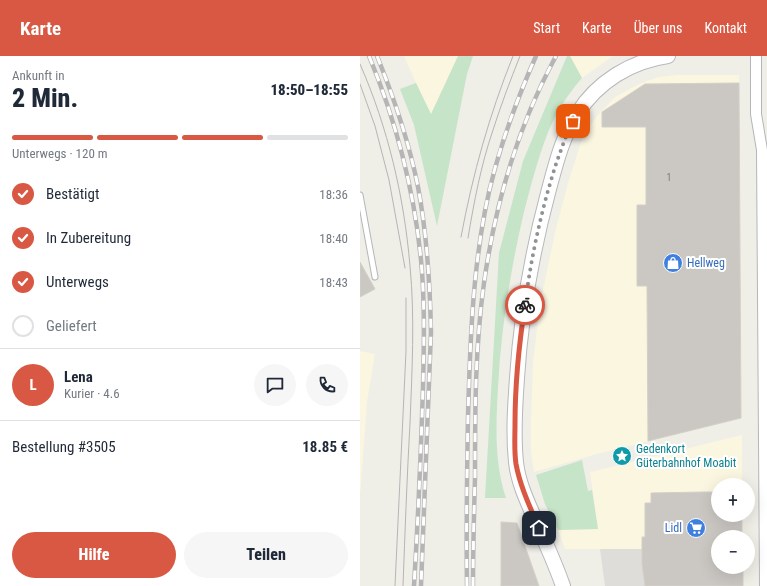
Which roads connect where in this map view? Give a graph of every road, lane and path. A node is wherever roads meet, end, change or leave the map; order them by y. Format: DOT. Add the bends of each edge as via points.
graph roads {
  1 [pos="668,56"];
  2 [pos="756,56"];
  3 [pos="360,196"];
  4 [pos="375,277"];
  5 [pos="563,586"];
  6 [pos="765,586"];
  1 -- 5 [label="main road" via="635,62 601,86 577,114 553,175 537,237 519,349 514,443 516,464 528,502"];
  2 -- 6 [label="street" via="756,114 762,150"];
  3 -- 4 [label="lane"];
}
